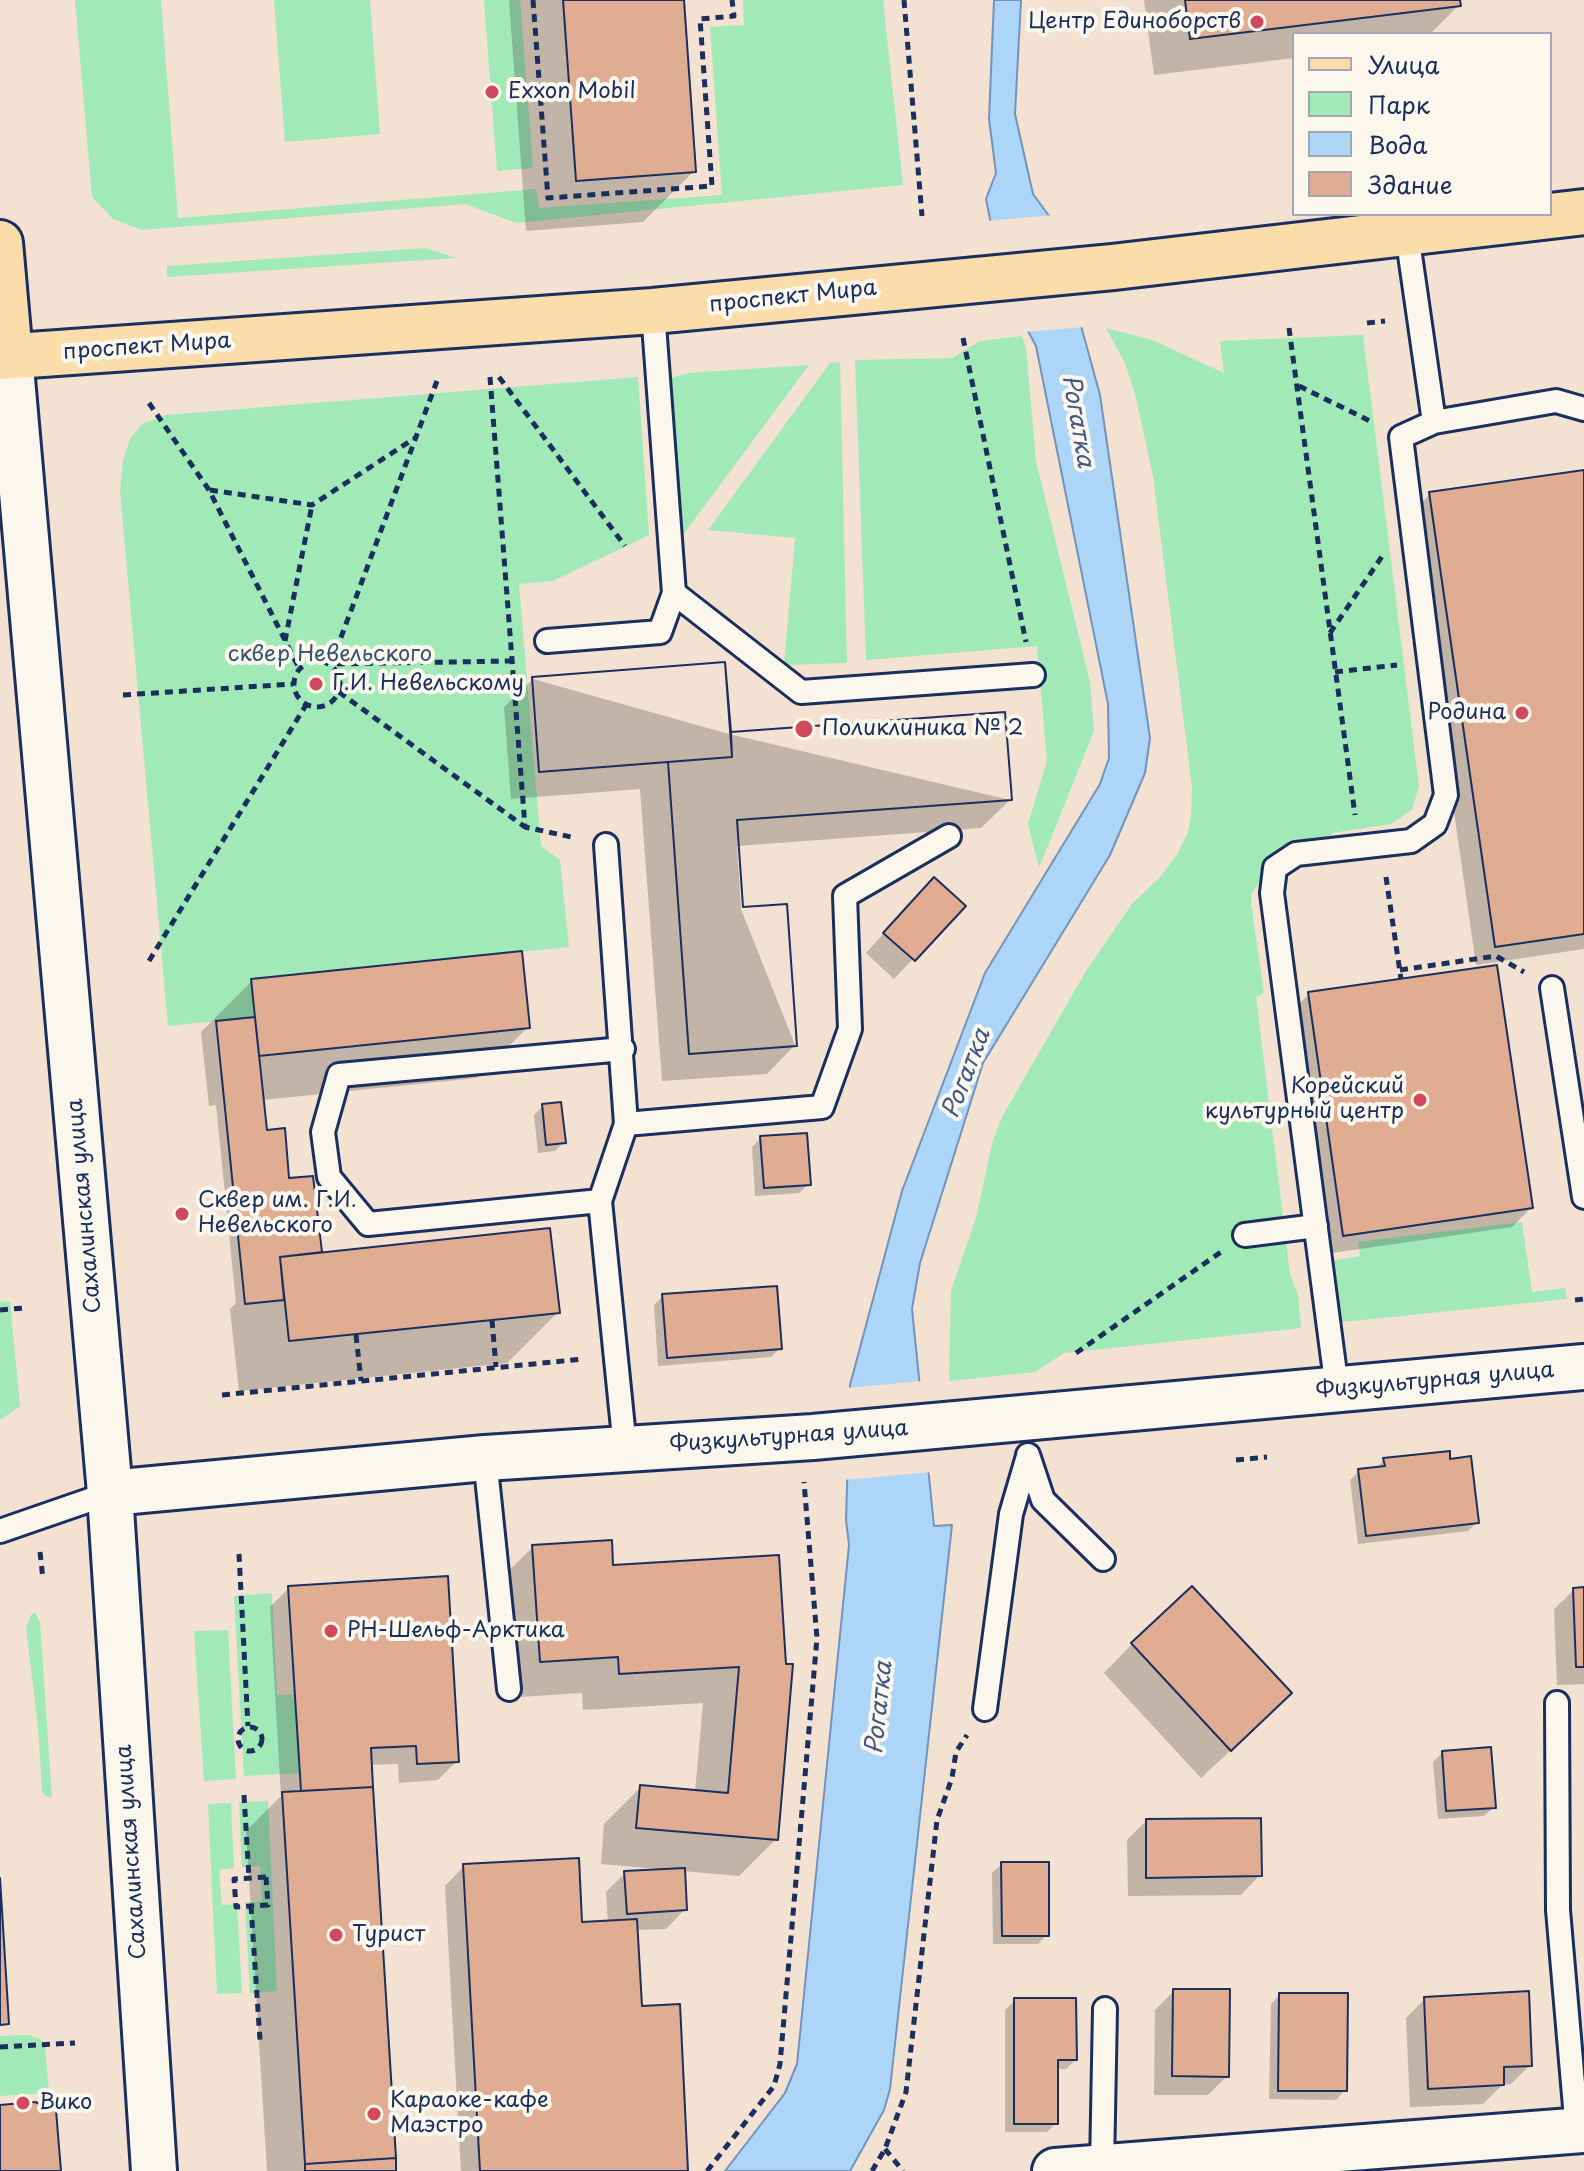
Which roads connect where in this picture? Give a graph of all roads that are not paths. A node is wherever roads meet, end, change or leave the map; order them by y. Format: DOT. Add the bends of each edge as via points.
graph roads {
  1 [pos="1584,212"];
  2 [pos="1552,216"];
  3 [pos="1552,216"];
  4 [pos="1407,234"];
  5 [pos="0,243"];
  6 [pos="653,311"];
  7 [pos="5,357"];
  8 [pos="1584,409"];
  9 [pos="1434,422"];
  10 [pos="674,593"];
  11 [pos="547,641"];
  12 [pos="1033,675"];
  13 [pos="949,836"];
  14 [pos="606,845"];
  15 [pos="1552,988"];
  16 [pos="623,1049"];
  17 [pos="626,1124"];
  18 [pos="1584,1197"];
  19 [pos="600,1201"];
  20 [pos="1316,1226"];
  21 [pos="1245,1235"];
  22 [pos="1584,1367"];
  23 [pos="1337,1389"];
  24 [pos="1026,1437"];
  25 [pos="625,1448"];
  26 [pos="485,1458"];
  27 [pos="110,1493"];
  28 [pos="0,1531"];
  29 [pos="1103,1559"];
  30 [pos="509,1689"];
  31 [pos="1557,1703"];
  32 [pos="985,1709"];
  33 [pos="1105,2009"];
  34 [pos="1581,2130"];
  35 [pos="1102,2167"];
  36 [pos="154,2171"];
  37 [pos="1055,2171"];
  1 -- 2 [label="main road, проспект Мира"];
  3 -- 4 [label="main road, проспект Мира"];
  4 -- 6 [label="main road, проспект Мира"];
  4 -- 9 [label="lane"];
  5 -- 7 [label="main road, Сахалинская улица"];
  6 -- 7 [label="main road, проспект Мира"];
  6 -- 10 [label="lane"];
  7 -- 27 [label="street, Сахалинская улица"];
  8 -- 9 [label="lane" via="1556,401"];
  9 -- 20 [label="lane" via="1401,437 1446,795 1435,824 1411,841 1296,854 1275,868 1272,893"];
  10 -- 11 [label="lane" via="660,632"];
  10 -- 12 [label="lane" via="801,692"];
  13 -- 17 [label="lane" via="845,896 850,1029 822,1107"];
  14 -- 16 [label="lane"];
  15 -- 18 [label="lane"];
  16 -- 17 [label="lane"];
  16 -- 19 [label="lane" via="339,1075 323,1132 329,1177 368,1224"];
  17 -- 19 [label="lane"];
  19 -- 25 [label="lane"];
  20 -- 21 [label="lane"];
  20 -- 23 [label="lane"];
  22 -- 23 [label="street, Физкультурная улица"];
  23 -- 24 [label="street, Физкультурная улица"];
  24 -- 25 [label="street, Физкультурная улица" via="961,1424 808,1456"];
  24 -- 29 [label="lane" via="1043,1500"];
  24 -- 32 [label="lane"];
  25 -- 26 [label="street, Физкультурная улица"];
  26 -- 27 [label="street, Физкультурная улица"];
  26 -- 30 [label="lane"];
  27 -- 28 [label="lane, Физкультурная улица"];
  27 -- 36 [label="street, Сахалинская улица"];
  31 -- 34 [label="lane" via="1558,1910"];
  33 -- 35 [label="lane"];
  34 -- 35 [label="street"];
  35 -- 37 [label="street"];
}
